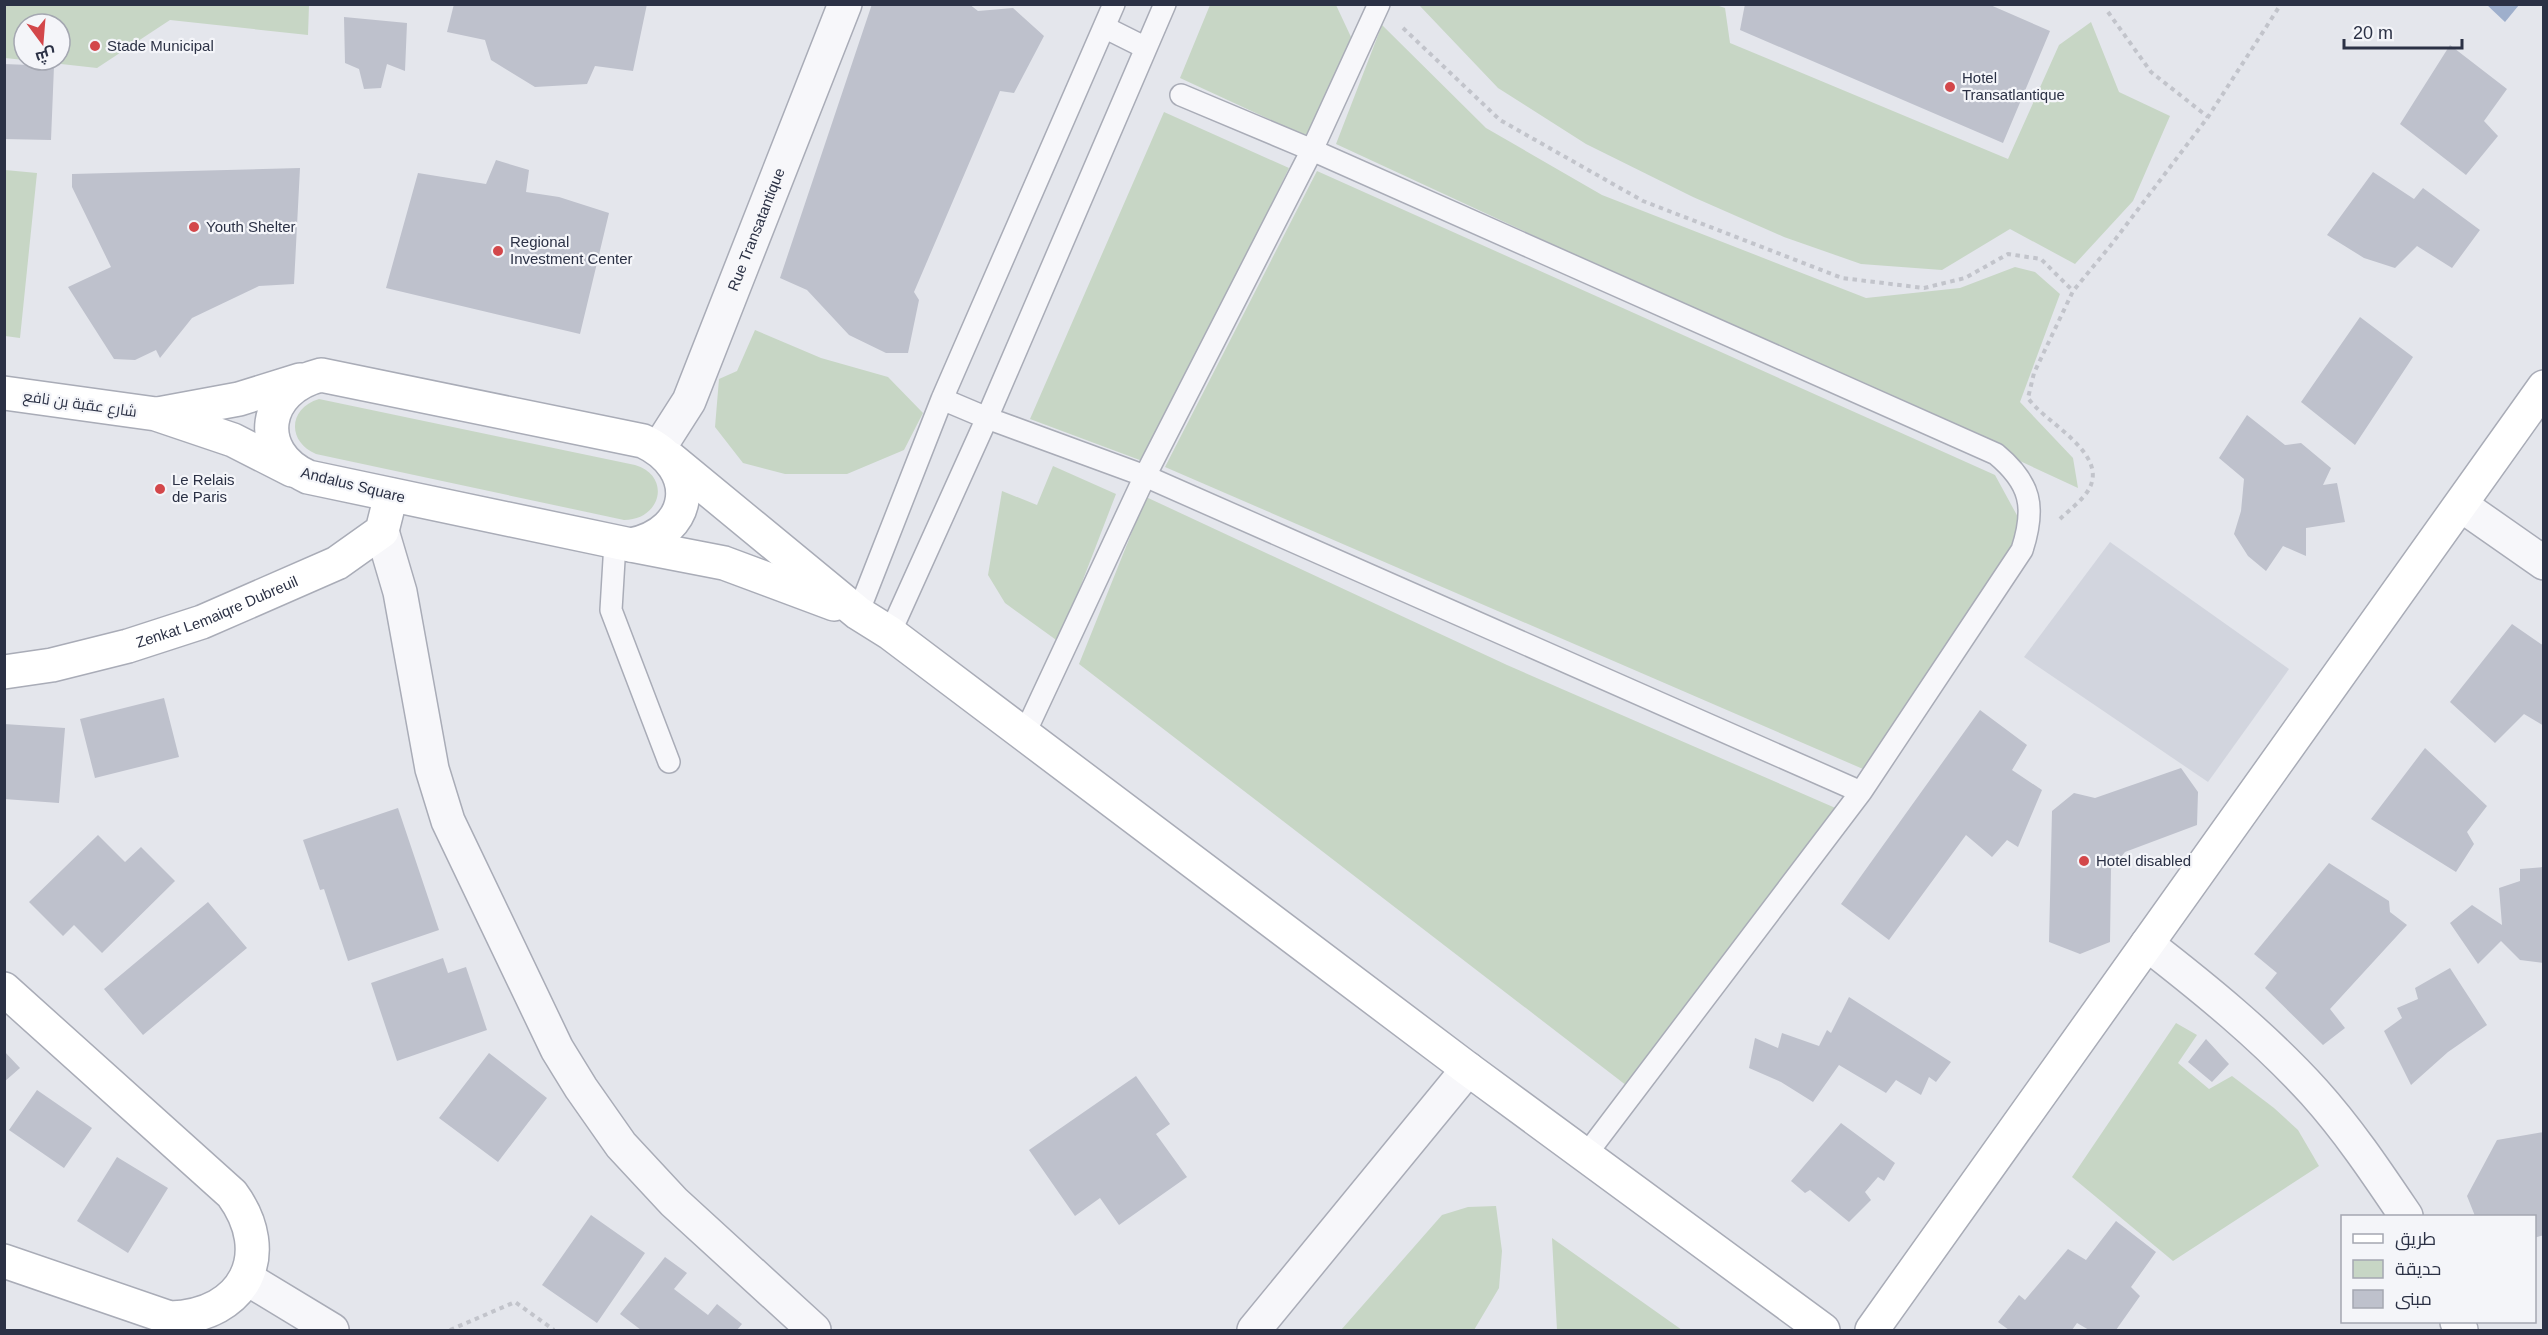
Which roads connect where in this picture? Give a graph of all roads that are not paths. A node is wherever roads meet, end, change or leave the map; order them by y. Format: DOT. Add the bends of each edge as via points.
graph roads {
  1 [pos="845,4"];
  2 [pos="1114,4"];
  3 [pos="1165,4"];
  4 [pos="1379,6"];
  5 [pos="1104,27"];
  6 [pos="1146,48"];
  7 [pos="1181,95"];
  8 [pos="1312,150"];
  9 [pos="305,379"];
  10 [pos="2544,387"];
  11 [pos="4,393"];
  12 [pos="942,399"];
  13 [pos="156,414"];
  14 [pos="987,418"];
  15 [pos="665,454"];
  16 [pos="294,471"];
  17 [pos="1145,476"];
  18 [pos="391,495"];
  19 [pos="2461,505"];
  20 [pos="382,531"];
  21 [pos="623,544"];
  22 [pos="2544,563"];
  23 [pos="858,613"];
  24 [pos="890,633"];
  25 [pos="4,672"];
  26 [pos="1024,735"];
  27 [pos="669,762"];
  28 [pos="1861,792"];
  29 [pos="2146,944"];
  30 [pos="4,989"];
  31 [pos="1468,1069"];
  32 [pos="1585,1156"];
  33 [pos="2405,1215"];
  34 [pos="4,1261"];
  35 [pos="246,1278"];
  36 [pos="332,1330"];
  37 [pos="814,1330"];
  38 [pos="1254,1330"];
  39 [pos="1823,1330"];
  40 [pos="1872,1330"];
  1 -- 15 [label="street, Rue Transatantique"];
  2 -- 5 [label="lane"];
  3 -- 6 [label="lane"];
  4 -- 8 [label="lane"];
  5 -- 6 [label="lane"];
  5 -- 12 [label="lane"];
  6 -- 14 [label="lane"];
  7 -- 8 [label="lane"];
  8 -- 17 [label="lane"];
  8 -- 28 [label="lane" via="1996,454 2013,467 2025,484 2030,507 2030,526 2022,550"];
  9 -- 13 [label="main road" via="239,399"];
  9 -- 15 [label="main road" via="337,377 643,441"];
  9 -- 16 [label="main road, Andalus Square" via="280,399 274,413 275,446"];
  10 -- 19 [label="main road"];
  11 -- 13 [label="main road, شارع عقبة بن نافع"];
  12 -- 14 [label="lane"];
  12 -- 23 [label="lane"];
  13 -- 16 [label="main road" via="233,440"];
  14 -- 17 [label="lane"];
  14 -- 24 [label="lane"];
  15 -- 21 [label="main road" via="680,474 683,490 674,522 648,541"];
  15 -- 23 [label="main road"];
  16 -- 18 [label="main road, Andalus Square"];
  17 -- 26 [label="lane"];
  17 -- 28 [label="lane"];
  18 -- 20 [label="main road"];
  18 -- 21 [label="main road, Andalus Square"];
  19 -- 22 [label="street"];
  19 -- 29 [label="main road"];
  20 -- 25 [label="main road, Zenkat Lemaiqre Dubreuil" via="337,563 202,622 128,646"];
  20 -- 37 [label="street" via="400,592 432,769 448,821 557,1049 636,1161 674,1202"];
  21 -- 23 [label="main road, Andalus Square" via="724,563"];
  21 -- 27 [label="lane" via="611,610"];
  23 -- 24 [label="main road"];
  24 -- 26 [label="main road"];
  26 -- 31 [label="main road"];
  28 -- 32 [label="lane"];
  29 -- 33 [label="street" via="2235,1016 2313,1091 2373,1166"];
  29 -- 40 [label="main road"];
  30 -- 35 [label="main road" via="232,1194 245,1212 252,1233 252,1256"];
  31 -- 32 [label="main road"];
  31 -- 38 [label="street"];
  32 -- 39 [label="main road"];
  34 -- 35 [label="main road" via="170,1318 193,1317 214,1310 233,1296"];
  35 -- 36 [label="street"];
}
